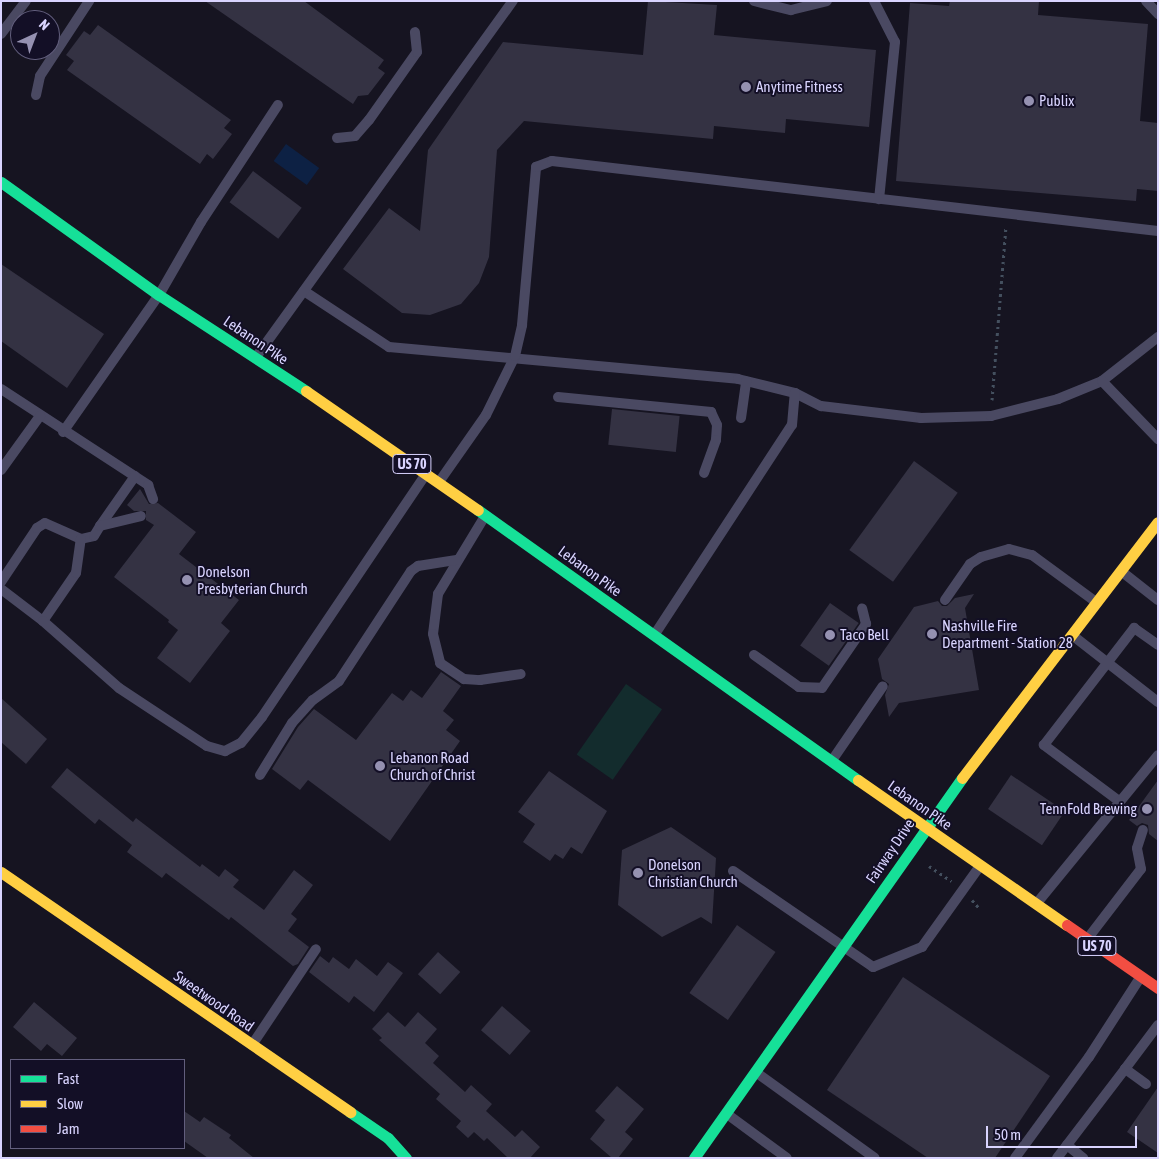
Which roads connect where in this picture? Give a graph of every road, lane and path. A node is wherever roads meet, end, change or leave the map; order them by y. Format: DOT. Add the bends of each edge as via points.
graph roads {
  1 [pos="26,1"];
  2 [pos="89,1"];
  3 [pos="513,1"];
  4 [pos="754,1"];
  5 [pos="827,1"];
  6 [pos="874,1"];
  7 [pos="1146,1"];
  8 [pos="1158,14"];
  9 [pos="415,32"];
  10 [pos="1,34"];
  11 [pos="36,95"];
  12 [pos="278,106"];
  13 [pos="337,138"];
  14 [pos="1,182"];
  15 [pos="879,199"];
  16 [pos="1007,214"];
  17 [pos="1158,230"];
  18 [pos="304,291"];
  19 [pos="159,295"];
  20 [pos="1158,337"];
  21 [pos="515,356"];
  22 [pos="256,358"];
  23 [pos="746,381"];
  24 [pos="1102,381"];
  25 [pos="1,389"];
  26 [pos="795,394"];
  27 [pos="558,397"];
  28 [pos="992,402"];
  29 [pos="40,416"];
  30 [pos="741,418"];
  31 [pos="63,432"];
  32 [pos="1158,439"];
  33 [pos="1,470"];
  34 [pos="704,472"];
  35 [pos="426,474"];
  36 [pos="135,476"];
  37 [pos="438,483"];
  38 [pos="153,498"];
  39 [pos="485,515"];
  40 [pos="141,516"];
  41 [pos="1158,522"];
  42 [pos="100,526"];
  43 [pos="82,539"];
  44 [pos="457,560"];
  45 [pos="1120,570"];
  46 [pos="1,582"];
  47 [pos="1,589"];
  48 [pos="944,600"];
  49 [pos="1158,600"];
  50 [pos="1096,602"];
  51 [pos="862,608"];
  52 [pos="44,621"];
  53 [pos="1071,634"];
  54 [pos="655,635"];
  55 [pos="1158,645"];
  56 [pos="754,655"];
  57 [pos="1107,662"];
  58 [pos="521,674"];
  59 [pos="883,686"];
  60 [pos="1158,702"];
  61 [pos="1158,754"];
  62 [pos="832,760"];
  63 [pos="260,775"];
  64 [pos="1119,802"];
  65 [pos="925,826"];
  66 [pos="1143,830"];
  67 [pos="980,865"];
  68 [pos="734,870"];
  69 [pos="1,872"];
  70 [pos="1036,904"];
  71 [pos="1088,939"];
  72 [pos="843,946"];
  73 [pos="316,949"];
  74 [pos="1141,977"];
  75 [pos="1158,988"];
  76 [pos="1158,1025"];
  77 [pos="1154,1039"];
  78 [pos="252,1046"];
  79 [pos="1125,1069"];
  80 [pos="756,1073"];
  81 [pos="1146,1084"];
  82 [pos="726,1114"];
  83 [pos="1067,1145"];
  84 [pos="406,1158"];
  85 [pos="694,1158"];
  86 [pos="787,1158"];
  87 [pos="875,1158"];
  88 [pos="1015,1158"];
  89 [pos="1058,1158"];
  90 [pos="1083,1158"];
  1 -- 10 [label="lane"];
  2 -- 11 [label="lane" via="40,76"];
  3 -- 18 [label="lane"];
  4 -- 5 [label="lane" via="791,10"];
  6 -- 15 [label="lane" via="895,42"];
  7 -- 8 [label="lane"];
  9 -- 13 [label="lane" via="417,52 369,120 355,136"];
  12 -- 19 [label="lane" via="201,222"];
  14 -- 19 [label="main road, Lebanon Pike / US 70"];
  15 -- 16 [label="lane"];
  15 -- 21 [label="lane" via="552,162 536,167 522,325"];
  16 -- 17 [label="lane"];
  16 -- 28 [label="path"];
  18 -- 21 [label="lane" via="388,347"];
  18 -- 22 [label="lane"];
  19 -- 22 [label="main road, Lebanon Pike / US 70"];
  19 -- 31 [label="lane"];
  20 -- 24 [label="lane"];
  21 -- 23 [label="lane"];
  21 -- 37 [label="lane" via="486,415"];
  22 -- 35 [label="main road, Lebanon Pike / US 70"];
  23 -- 26 [label="lane"];
  23 -- 30 [label="lane"];
  24 -- 26 [label="lane" via="1058,399 991,416 960,419 881,415 821,406"];
  24 -- 32 [label="lane"];
  25 -- 29 [label="lane"];
  26 -- 54 [label="lane" via="792,425"];
  27 -- 34 [label="lane" via="711,412 717,425 716,440"];
  29 -- 31 [label="lane"];
  29 -- 33 [label="lane"];
  31 -- 36 [label="lane"];
  35 -- 37 [label="main road, Lebanon Pike / US 70"];
  35 -- 52 [label="lane" via="262,717 241,743 225,751 207,746 119,688"];
  36 -- 38 [label="lane" via="148,485"];
  36 -- 42 [label="lane"];
  37 -- 39 [label="main road, Lebanon Pike / US 70"];
  39 -- 44 [label="lane"];
  39 -- 54 [label="main road, Lebanon Pike / US 70"];
  40 -- 42 [label="lane"];
  41 -- 45 [label="main road, Fairway Drive"];
  42 -- 43 [label="lane" via="94,536"];
  43 -- 46 [label="lane" via="44,523 37,528"];
  43 -- 52 [label="lane" via="76,572"];
  44 -- 58 [label="lane" via="438,594 435,611 433,634 440,663 464,679"];
  44 -- 63 [label="lane" via="411,570 339,681 313,700 274,748"];
  45 -- 49 [label="lane"];
  45 -- 50 [label="main road, Fairway Drive"];
  47 -- 52 [label="lane"];
  48 -- 50 [label="lane" via="970,564 1009,549 1032,555"];
  50 -- 53 [label="main road, Fairway Drive"];
  51 -- 56 [label="lane" via="866,624 822,688 799,688"];
  53 -- 57 [label="lane"];
  53 -- 65 [label="main road, Fairway Drive"];
  54 -- 62 [label="main road, Lebanon Pike / US 70"];
  55 -- 57 [label="lane" via="1134,628"];
  57 -- 60 [label="lane"];
  57 -- 64 [label="lane" via="1044,745"];
  59 -- 62 [label="lane"];
  61 -- 64 [label="lane"];
  62 -- 65 [label="main road, Lebanon Pike / US 70"];
  64 -- 70 [label="lane"];
  65 -- 67 [label="main road, Lebanon Pike / US 70"];
  65 -- 72 [label="main road, Fairway Drive"];
  66 -- 71 [label="lane" via="1137,848 1141,869"];
  67 -- 70 [label="main road, Lebanon Pike / US 70"];
  67 -- 72 [label="lane" via="922,947 873,967"];
  68 -- 72 [label="lane"];
  69 -- 78 [label="main road, Sweetwood Road"];
  70 -- 71 [label="main road, Lebanon Pike / US 70"];
  71 -- 74 [label="main road, Lebanon Pike / US 70"];
  72 -- 80 [label="main road, Fairway Drive"];
  73 -- 78 [label="lane"];
  74 -- 75 [label="main road, Lebanon Pike / US 70"];
  74 -- 88 [label="lane" via="1090,1057"];
  76 -- 77 [label="lane"];
  77 -- 79 [label="lane"];
  78 -- 84 [label="main road, Sweetwood Road" via="388,1138"];
  79 -- 81 [label="lane"];
  79 -- 83 [label="lane"];
  80 -- 82 [label="main road, Fairway Drive"];
  80 -- 87 [label="lane"];
  82 -- 85 [label="main road, Fairway Drive"];
  82 -- 86 [label="lane"];
  83 -- 89 [label="lane"];
  83 -- 90 [label="lane"];
}
